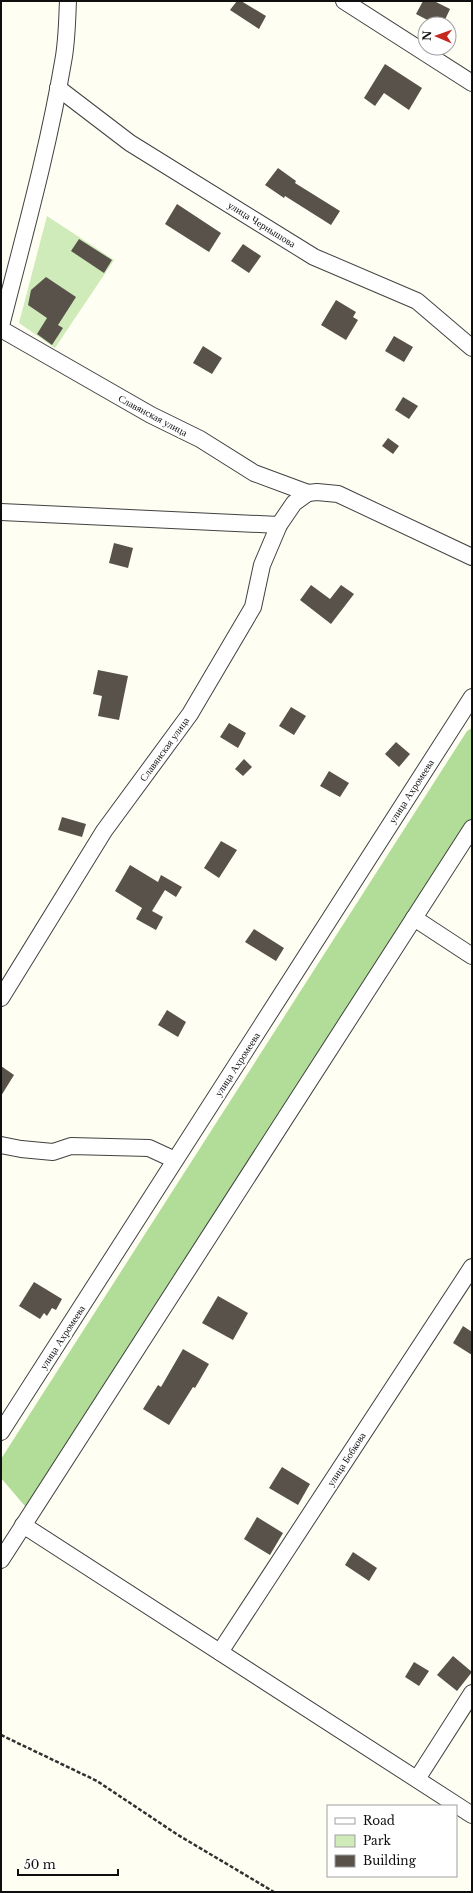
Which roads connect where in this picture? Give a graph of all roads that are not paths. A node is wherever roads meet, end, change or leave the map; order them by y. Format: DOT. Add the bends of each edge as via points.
graph roads {
  1 [pos="68,1"];
  2 [pos="344,1"];
  3 [pos="472,83"];
  4 [pos="58,88"];
  5 [pos="1,328"];
  6 [pos="472,348"];
  7 [pos="308,493"];
  8 [pos="1,512"];
  9 [pos="278,525"];
  10 [pos="472,557"];
  11 [pos="472,697"];
  12 [pos="472,828"];
  13 [pos="414,918"];
  14 [pos="472,956"];
  15 [pos="1,998"];
  16 [pos="1,1145"];
  17 [pos="175,1160"];
  18 [pos="472,1267"];
  19 [pos="1,1432"];
  20 [pos="23,1525"];
  21 [pos="1,1560"];
  22 [pos="220,1652"];
  23 [pos="472,1693"];
  24 [pos="417,1779"];
  25 [pos="457,1805"];
  26 [pos="457,1805"];
  27 [pos="472,1815"];
  1 -- 4 [label="street" via="64,60"];
  2 -- 3 [label="street"];
  4 -- 5 [label="street"];
  4 -- 6 [label="street, улица Чернышова" via="130,143 314,257 417,301"];
  5 -- 7 [label="street, Славянская улица" via="151,416 200,439 254,474"];
  7 -- 9 [label="street, Славянская улица" via="294,503"];
  7 -- 10 [label="street, Славянская улица" via="338,494"];
  8 -- 9 [label="street"];
  9 -- 15 [label="street, Славянская улица" via="262,566 253,607 249,614 190,714 104,831"];
  11 -- 17 [label="street, улица Ахромеева"];
  12 -- 13 [label="street"];
  13 -- 14 [label="street"];
  13 -- 20 [label="street"];
  16 -- 17 [label="street" via="53,1152 71,1146 149,1148"];
  17 -- 19 [label="street, улица Ахромеева"];
  18 -- 22 [label="street, улица Бобкова"];
  20 -- 21 [label="street"];
  20 -- 22 [label="street"];
  22 -- 24 [label="street"];
  23 -- 24 [label="street"];
  24 -- 26 [label="street"];
  25 -- 27 [label="street"];
}
